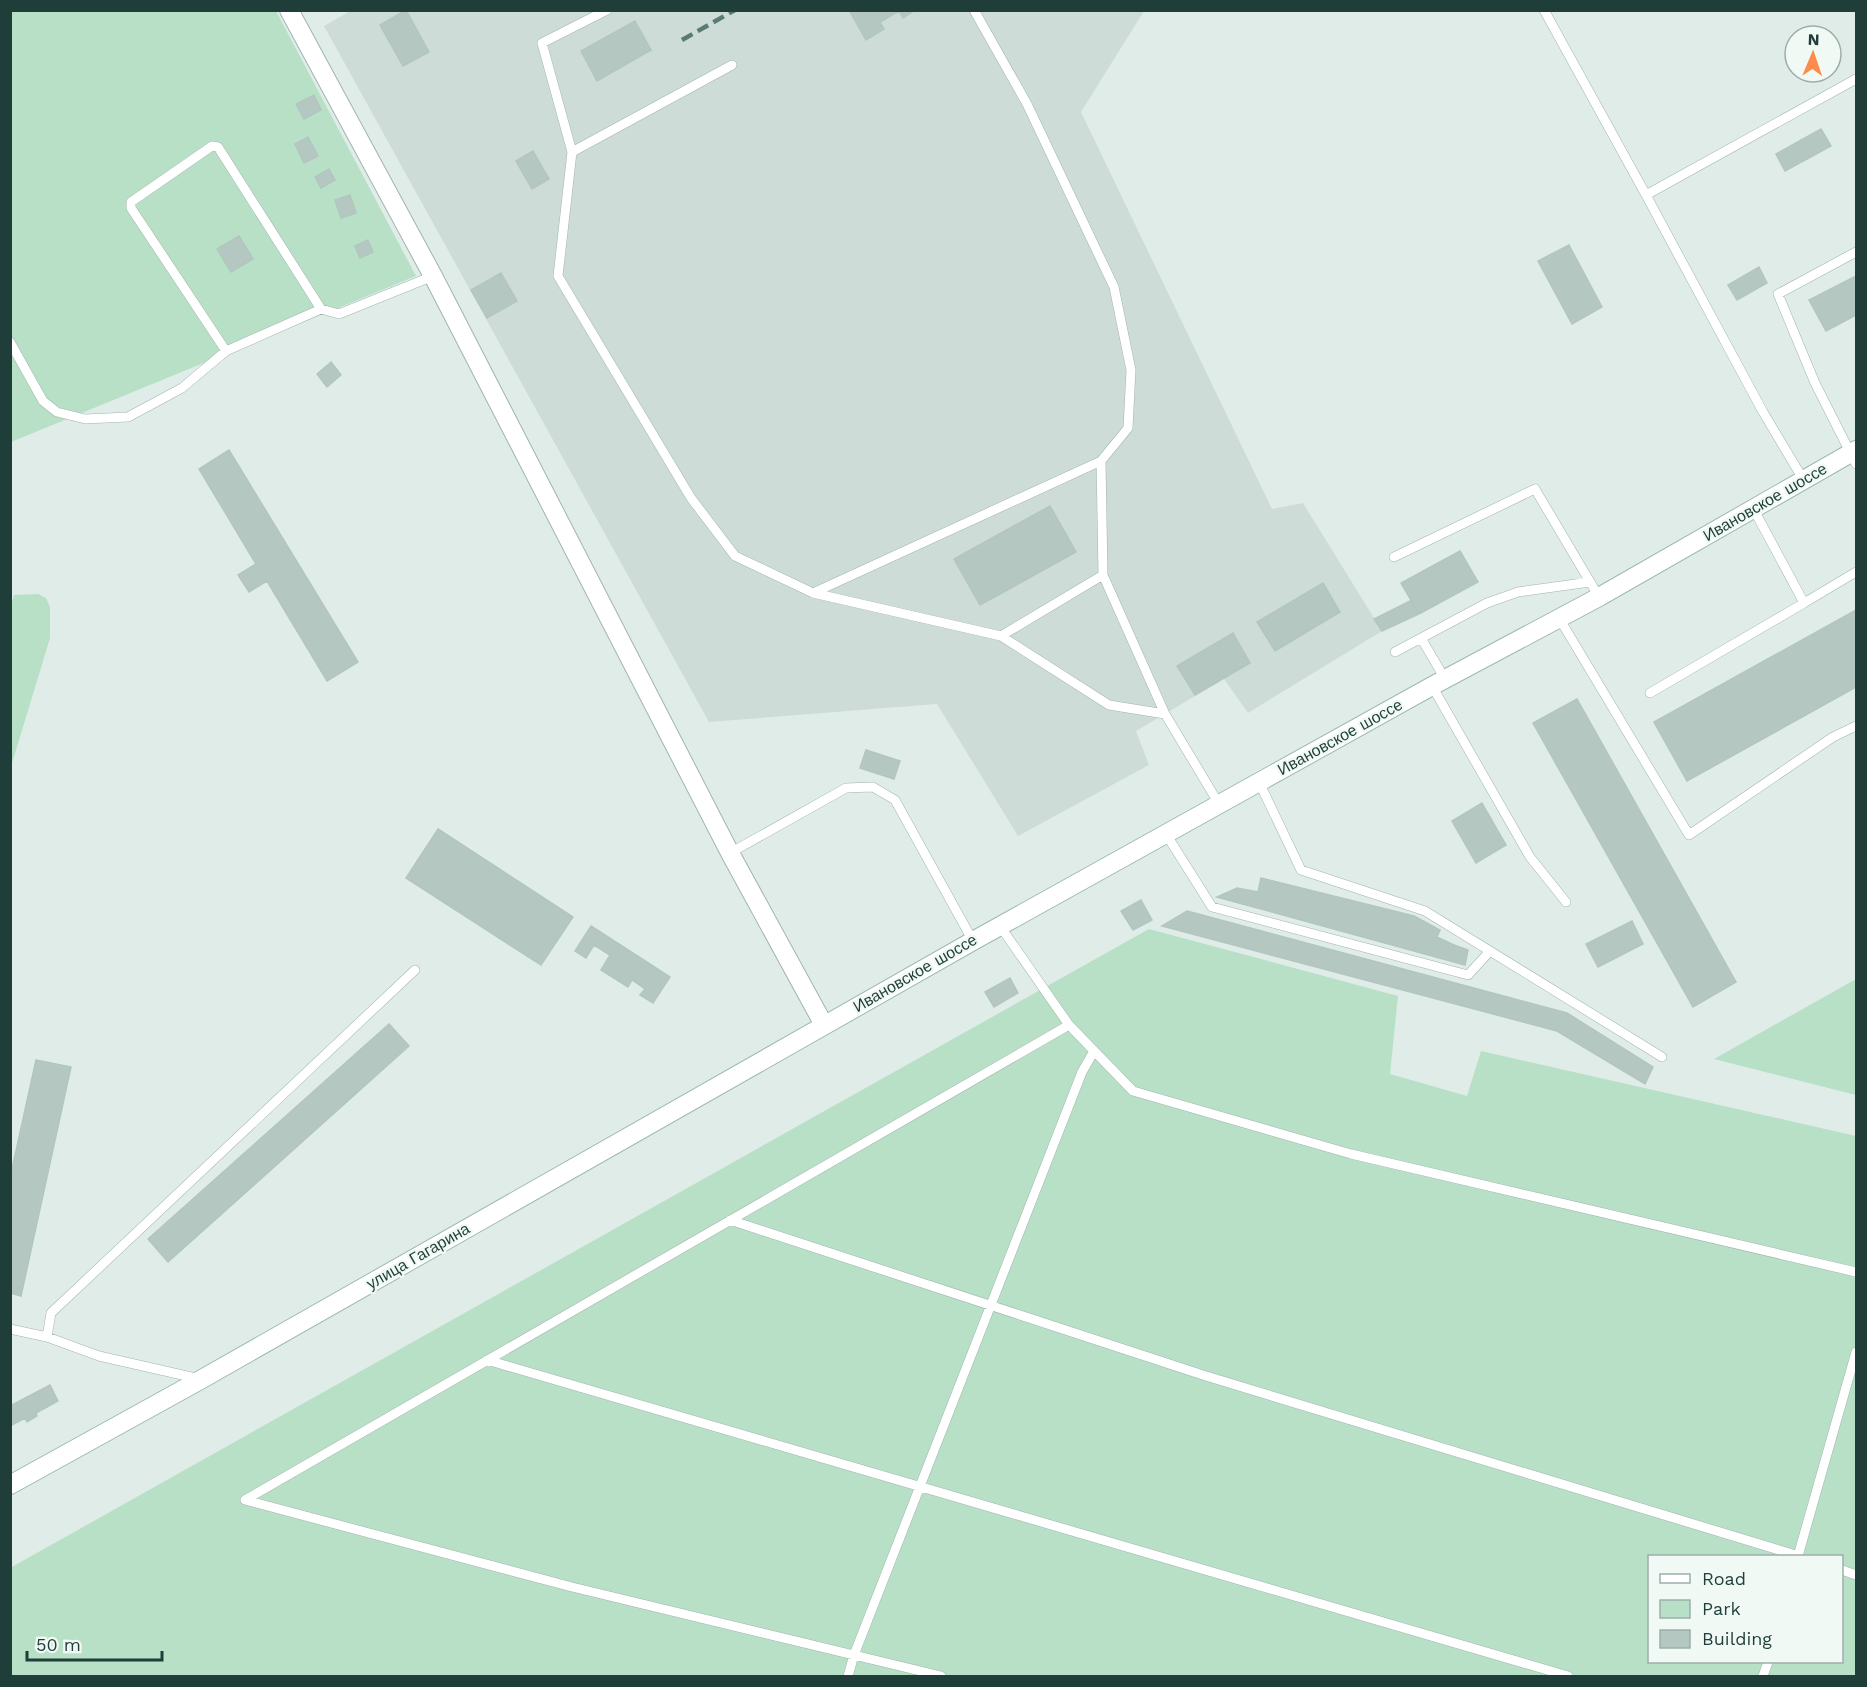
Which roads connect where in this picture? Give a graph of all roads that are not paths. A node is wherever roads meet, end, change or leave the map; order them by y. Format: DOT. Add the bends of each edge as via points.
graph roads {
  1 [pos="290,10"];
  2 [pos="607,10"];
  3 [pos="974,10"];
  4 [pos="1544,10"];
  5 [pos="732,65"];
  6 [pos="1857,78"];
  7 [pos="572,152"];
  8 [pos="1646,195"];
  9 [pos="1857,252"];
  10 [pos="433,276"];
  11 [pos="321,309"];
  12 [pos="10,342"];
  13 [pos="226,351"];
  14 [pos="1854,456"];
  15 [pos="1101,461"];
  16 [pos="1803,479"];
  17 [pos="1753,508"];
  18 [pos="1394,557"];
  19 [pos="1857,572"];
  20 [pos="1103,575"];
  21 [pos="1595,589"];
  22 [pos="813,593"];
  23 [pos="1804,603"];
  24 [pos="1559,618"];
  25 [pos="1001,636"];
  26 [pos="1422,638"];
  27 [pos="1395,652"];
  28 [pos="1438,682"];
  29 [pos="1650,693"];
  30 [pos="1165,714"];
  31 [pos="1857,726"];
  32 [pos="1259,782"];
  33 [pos="1219,804"];
  34 [pos="1166,834"];
  35 [pos="730,853"];
  36 [pos="1566,902"];
  37 [pos="999,926"];
  38 [pos="973,941"];
  39 [pos="1490,951"];
  40 [pos="415,970"];
  41 [pos="824,1025"];
  42 [pos="1069,1025"];
  43 [pos="1094,1051"];
  44 [pos="1662,1057"];
  45 [pos="730,1220"];
  46 [pos="1857,1272"];
  47 [pos="989,1305"];
  48 [pos="10,1329"];
  49 [pos="47,1337"];
  50 [pos="1857,1352"];
  51 [pos="488,1360"];
  52 [pos="1854,1373"];
  53 [pos="202,1379"];
  54 [pos="10,1485"];
  55 [pos="919,1487"];
  56 [pos="1795,1555"];
  57 [pos="1798,1555"];
  58 [pos="854,1655"];
  59 [pos="848,1677"];
  60 [pos="941,1677"];
  61 [pos="1568,1677"];
  1 -- 10 [label="street"];
  2 -- 7 [label="lane" via="542,44"];
  3 -- 15 [label="lane" via="1027,104 1114,287 1131,370 1128,428"];
  4 -- 8 [label="lane"];
  5 -- 7 [label="lane"];
  6 -- 8 [label="lane"];
  7 -- 22 [label="lane" via="558,276 691,498 735,556"];
  8 -- 16 [label="lane"];
  9 -- 14 [label="lane" via="1778,294 1815,382"];
  10 -- 11 [label="lane" via="339,314"];
  10 -- 35 [label="street"];
  11 -- 13 [label="lane"];
  11 -- 13 [label="lane" via="218,147 212,146 131,202 131,208"];
  12 -- 13 [label="lane" via="43,401 57,412 85,419 128,417 182,388"];
  14 -- 16 [label="street, Ивановское шоссе"];
  15 -- 20 [label="lane"];
  15 -- 22 [label="lane"];
  16 -- 17 [label="street, Ивановское шоссе"];
  17 -- 21 [label="street, Ивановское шоссе"];
  17 -- 23 [label="lane"];
  18 -- 21 [label="lane" via="1535,489"];
  19 -- 23 [label="lane"];
  20 -- 25 [label="lane"];
  20 -- 30 [label="lane"];
  21 -- 24 [label="street, Ивановское шоссе"];
  21 -- 26 [label="lane" via="1518,592 1487,603"];
  22 -- 25 [label="lane"];
  23 -- 29 [label="lane"];
  24 -- 28 [label="street, Ивановское шоссе"];
  24 -- 31 [label="lane" via="1689,835 1833,737"];
  25 -- 30 [label="lane" via="1109,705"];
  26 -- 27 [label="lane"];
  26 -- 28 [label="lane"];
  28 -- 32 [label="street, Ивановское шоссе"];
  28 -- 36 [label="lane" via="1530,857"];
  30 -- 33 [label="lane"];
  32 -- 33 [label="street, Ивановское шоссе"];
  32 -- 39 [label="lane" via="1301,870 1425,911"];
  33 -- 34 [label="street, Ивановское шоссе"];
  34 -- 37 [label="street, Ивановское шоссе"];
  34 -- 39 [label="lane" via="1212,907 1468,975"];
  35 -- 38 [label="lane" via="846,788 873,786 895,800"];
  35 -- 41 [label="street"];
  37 -- 38 [label="street, Ивановское шоссе"];
  37 -- 42 [label="lane"];
  38 -- 41 [label="street, Ивановское шоссе"];
  39 -- 44 [label="lane"];
  40 -- 49 [label="lane" via="51,1313"];
  41 -- 53 [label="street, улица Гагарина"];
  42 -- 43 [label="lane"];
  42 -- 45 [label="lane"];
  43 -- 46 [label="lane" via="1133,1091 1156,1098 1351,1154"];
  43 -- 47 [label="lane" via="1082,1072"];
  45 -- 47 [label="lane"];
  45 -- 51 [label="lane"];
  47 -- 55 [label="lane"];
  47 -- 56 [label="lane" via="1206,1376"];
  48 -- 49 [label="lane"];
  49 -- 53 [label="lane" via="99,1356"];
  50 -- 52 [label="lane"];
  51 -- 55 [label="lane"];
  51 -- 58 [label="lane" via="246,1500 572,1587"];
  52 -- 57 [label="lane"];
  53 -- 54 [label="street, улица Гагарина"];
  55 -- 58 [label="lane"];
  55 -- 61 [label="lane"];
  58 -- 59 [label="lane"];
  58 -- 60 [label="lane"];
}
